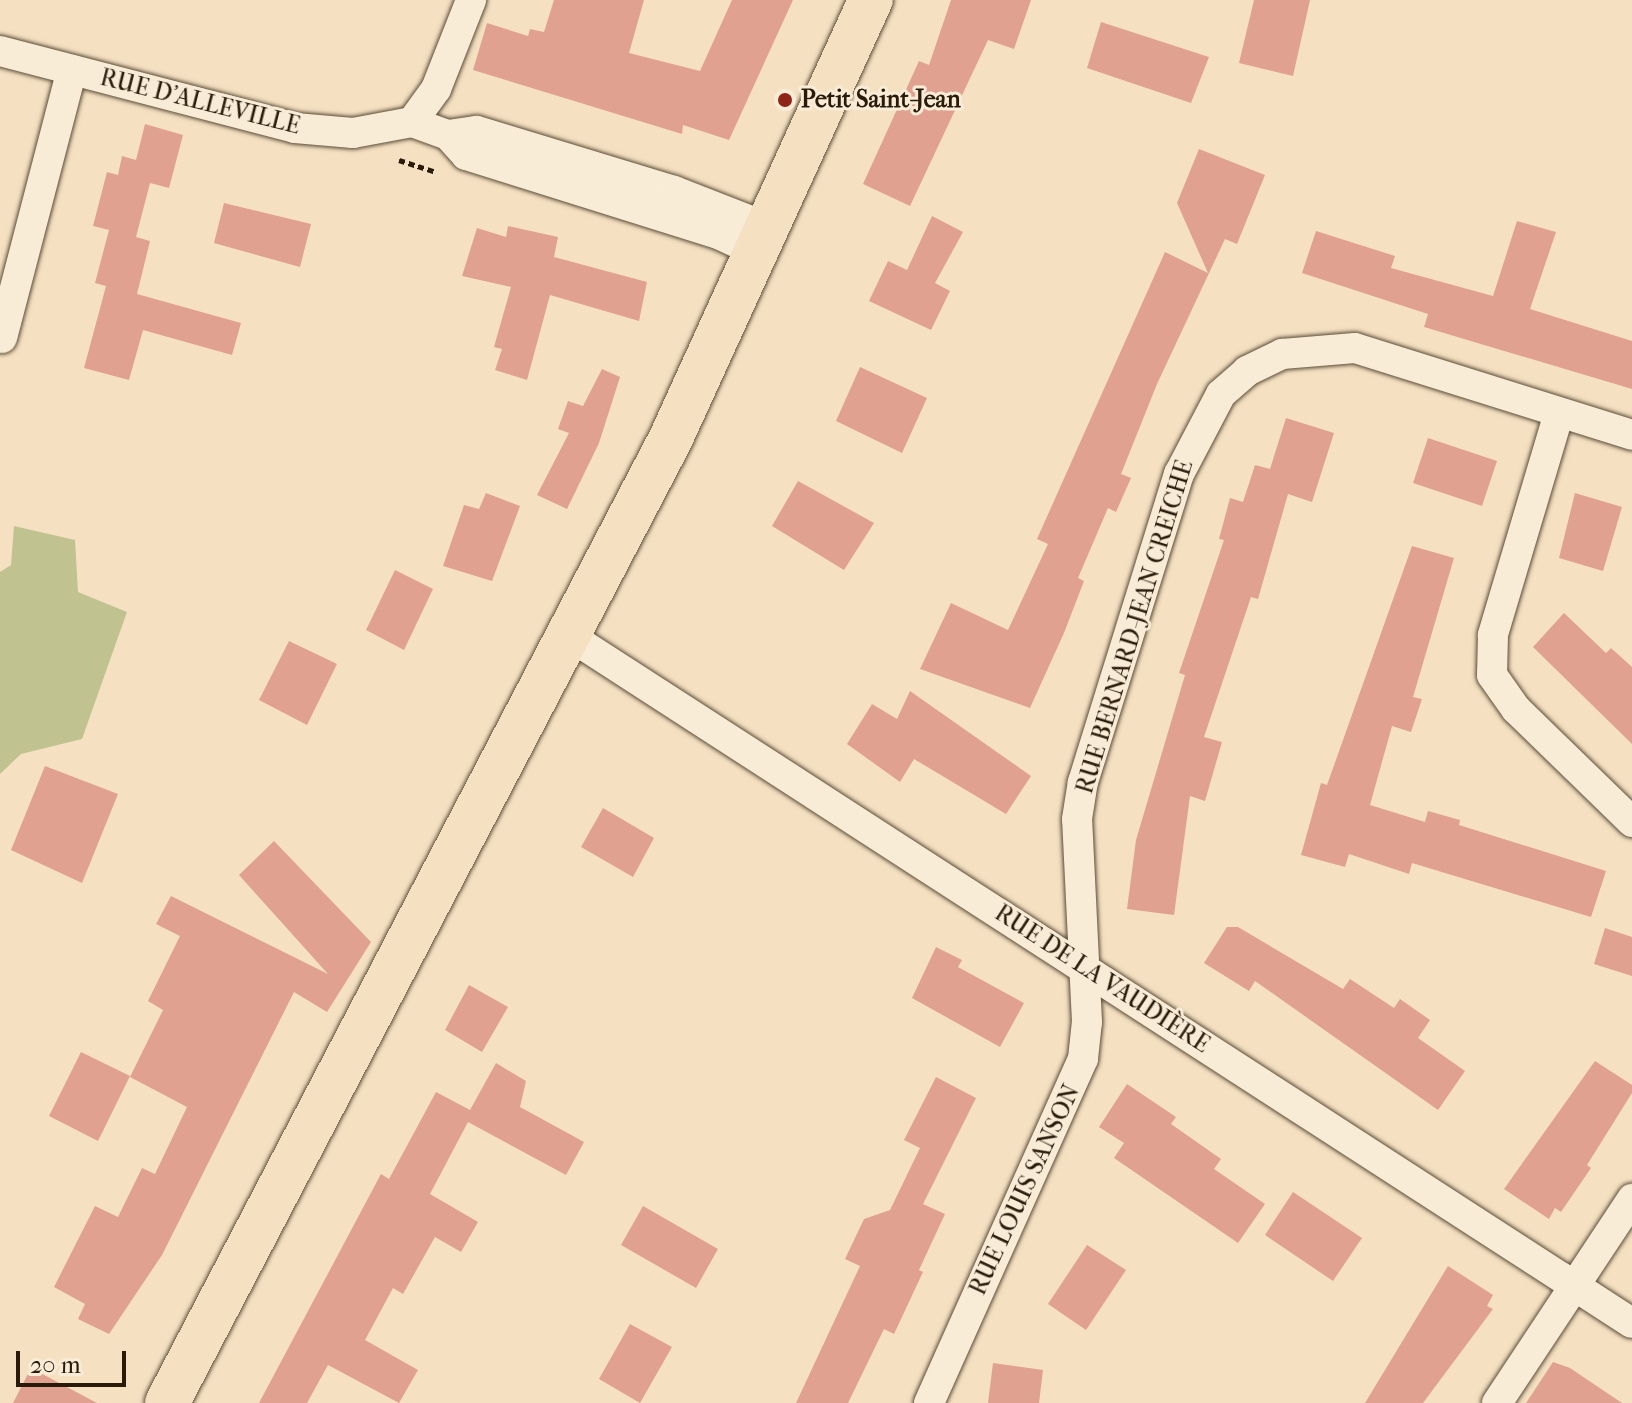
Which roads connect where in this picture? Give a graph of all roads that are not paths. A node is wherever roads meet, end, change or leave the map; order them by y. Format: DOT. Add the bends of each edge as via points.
graph roads {
  1 [pos="471,0"];
  2 [pos="871,0"];
  3 [pos="0,51"];
  4 [pos="72,70"];
  5 [pos="412,122"];
  6 [pos="764,240"];
  7 [pos="2,338"];
  8 [pos="1559,413"];
  9 [pos="1632,435"];
  10 [pos="571,637"];
  11 [pos="1632,822"];
  12 [pos="1085,968"];
  13 [pos="1632,1199"];
  14 [pos="1577,1289"];
  15 [pos="1632,1323"];
  16 [pos="167,1403"];
  17 [pos="929,1403"];
  18 [pos="1497,1403"];
  1 -- 5 [label="street" via="436,89"];
  2 -- 6 [label="main road"];
  3 -- 4 [label="street, RUE D'ALLEVILLE"];
  4 -- 5 [label="street, RUE D'ALLEVILLE" via="295,128 353,133"];
  4 -- 7 [label="street"];
  5 -- 6 [label="street" via="448,135 477,131 674,191"];
  6 -- 10 [label="main road"];
  8 -- 9 [label="street, RUE BERNARD-JEAN CREICHE"];
  8 -- 11 [label="street" via="1493,635 1492,675 1516,709"];
  8 -- 12 [label="street, RUE BERNARD-JEAN CREICHE" via="1355,348 1282,354 1247,371 1221,394 1179,474 1083,782 1077,847"];
  10 -- 12 [label="street, RUE DE LA VAUDIÈRE"];
  10 -- 16 [label="main road"];
  12 -- 14 [label="street, RUE DE LA VAUDIÈRE"];
  12 -- 17 [label="street, RUE LOUIS SANSON" via="1083,1059 1070,1096"];
  13 -- 14 [label="street"];
  14 -- 15 [label="street, RUE DE LA VAUDIÈRE"];
  14 -- 18 [label="street"];
}
